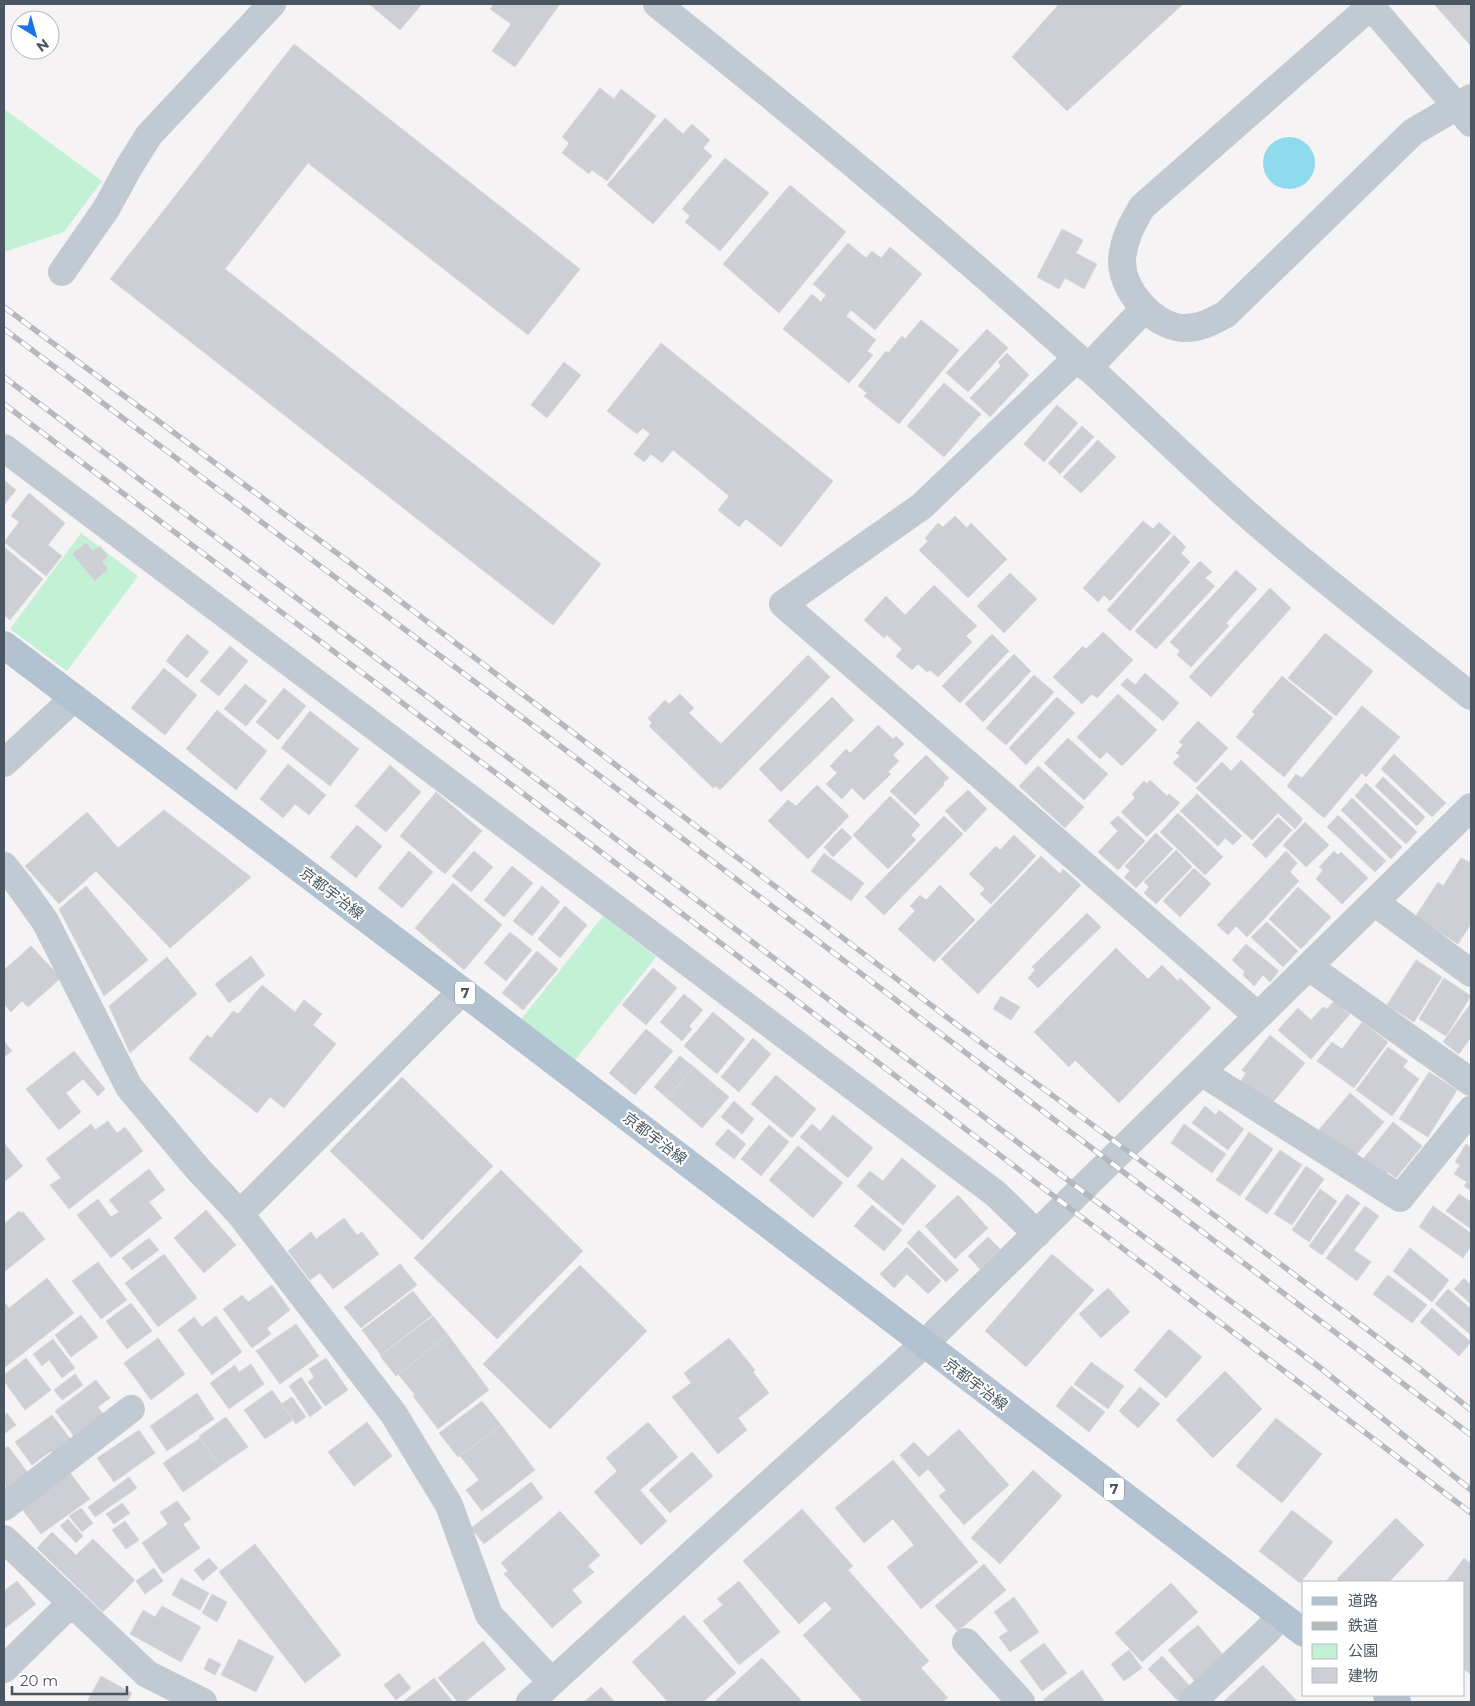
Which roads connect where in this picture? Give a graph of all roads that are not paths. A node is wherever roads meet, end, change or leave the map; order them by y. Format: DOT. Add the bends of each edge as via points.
graph roads {
  1 [pos="272,4"];
  2 [pos="657,4"];
  3 [pos="1371,4"];
  4 [pos="1466,110"];
  5 [pos="62,272"];
  6 [pos="1144,309"];
  7 [pos="1082,363"];
  8 [pos="4,448"];
  9 [pos="4,645"];
  10 [pos="1471,696"];
  11 [pos="74,698"];
  12 [pos="4,763"];
  13 [pos="1471,808"];
  14 [pos="9,884"];
  15 [pos="1374,902"];
  16 [pos="1309,967"];
  17 [pos="1471,973"];
  18 [pos="462,991"];
  19 [pos="1258,1016"];
  20 [pos="1201,1072"];
  21 [pos="1471,1082"];
  22 [pos="1471,1110"];
  23 [pos="240,1214"];
  24 [pos="1037,1234"];
  25 [pos="924,1344"];
  26 [pos="131,1409"];
  27 [pos="4,1507"];
  28 [pos="4,1539"];
  29 [pos="71,1603"];
  30 [pos="1280,1616"];
  31 [pos="1302,1632"];
  32 [pos="966,1642"];
  33 [pos="4,1669"];
  34 [pos="552,1682"];
  35 [pos="203,1702"];
  36 [pos="530,1702"];
  37 [pos="1021,1702"];
  38 [pos="1192,1702"];
  1 -- 5 [label="street" via="150,136 106,209"];
  2 -- 7 [label="street" via="872,179"];
  3 -- 4 [label="street"];
  3 -- 6 [label="street" via="1142,207 1128,229 1122,261 1129,286"];
  4 -- 6 [label="street" via="1413,132 1226,314 1206,325 1183,328 1164,323"];
  6 -- 7 [label="street"];
  7 -- 10 [label="street" via="1293,554"];
  7 -- 19 [label="street" via="922,506 783,604"];
  8 -- 24 [label="street" via="996,1194"];
  9 -- 11 [label="main road, 京都宇治線 / 7"];
  11 -- 12 [label="street"];
  11 -- 18 [label="main road, 京都宇治線 / 7"];
  13 -- 15 [label="street"];
  14 -- 23 [label="street" via="45,922 129,1087"];
  15 -- 16 [label="street"];
  15 -- 17 [label="street"];
  16 -- 19 [label="street"];
  16 -- 21 [label="street"];
  18 -- 23 [label="street"];
  18 -- 25 [label="main road, 京都宇治線 / 7"];
  19 -- 20 [label="street"];
  20 -- 22 [label="street" via="1400,1198"];
  20 -- 24 [label="street"];
  23 -- 34 [label="street" via="394,1413 449,1505 489,1615"];
  24 -- 25 [label="street"];
  25 -- 30 [label="main road, 京都宇治線 / 7"];
  25 -- 34 [label="street"];
  26 -- 27 [label="street"];
  28 -- 29 [label="street"];
  29 -- 33 [label="street"];
  29 -- 35 [label="street" via="147,1674"];
  30 -- 31 [label="main road, 京都宇治線 / 7"];
  30 -- 38 [label="street"];
  32 -- 37 [label="street"];
  34 -- 36 [label="street"];
}
